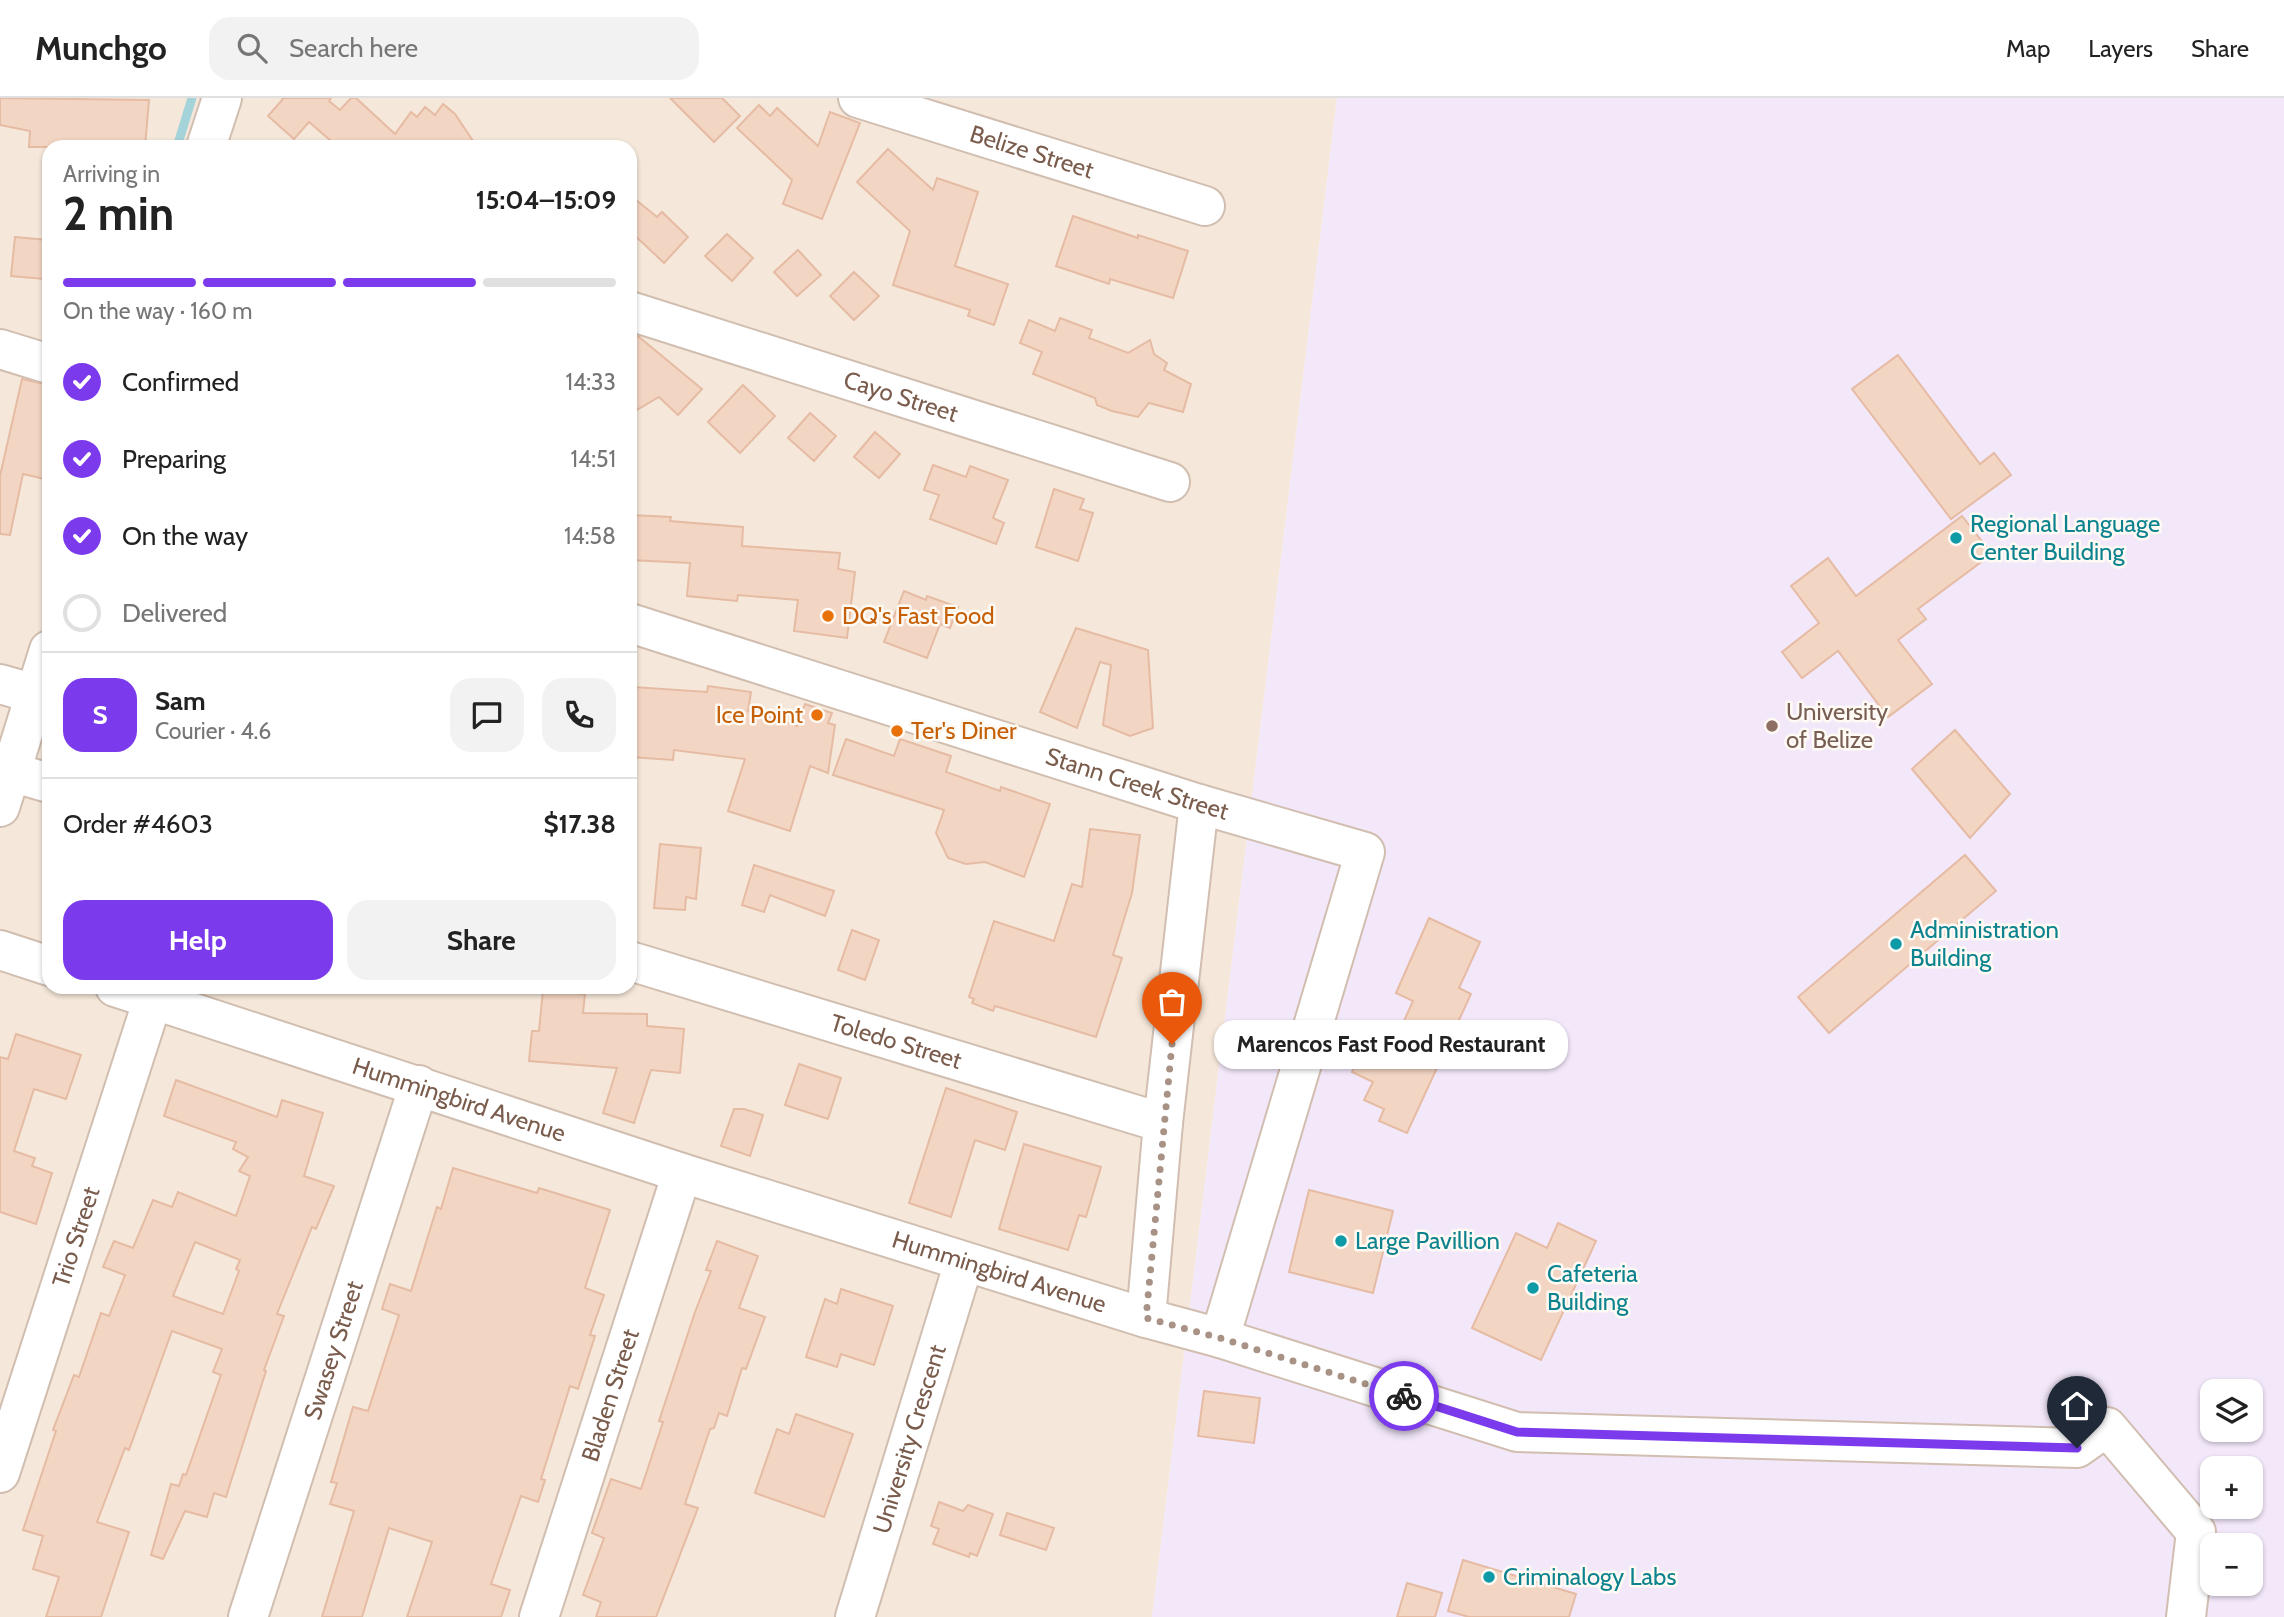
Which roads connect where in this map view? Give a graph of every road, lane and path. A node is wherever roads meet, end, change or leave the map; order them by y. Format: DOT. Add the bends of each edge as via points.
graph roads {
  1 [pos="222,98"];
  2 [pos="858,98"];
  3 [pos="208,140"];
  4 [pos="1205,206"];
  5 [pos="637,313"];
  6 [pos="0,349"];
  7 [pos="42,362"];
  8 [pos="1170,482"];
  9 [pos="637,625"];
  10 [pos="42,659"];
  11 [pos="18,689"];
  12 [pos="42,784"];
  13 [pos="5,789"];
  14 [pos="1199,804"];
  15 [pos="0,950"];
  16 [pos="42,963"];
  17 [pos="637,963"];
  18 [pos="137,994"];
  19 [pos="153,999"];
  20 [pos="419,1085"];
  21 [pos="1163,1123"];
  22 [pos="682,1173"];
  23 [pos="964,1262"];
  24 [pos="1146,1318"];
  25 [pos="1220,1338"];
  26 [pos="0,1473"];
  27 [pos="248,1617"];
  28 [pos="539,1617"];
  29 [pos="855,1617"];
  30 [pos="2186,1617"];
  1 -- 3 [label="street"];
  2 -- 4 [label="street, Belize Street"];
  5 -- 8 [label="street, Cayo Street"];
  6 -- 7 [label="street"];
  9 -- 14 [label="street, Stann Creek Street"];
  10 -- 11 [label="street"];
  11 -- 13 [label="street"];
  12 -- 13 [label="street"];
  14 -- 21 [label="street"];
  14 -- 25 [label="street, Stann Creek Street" via="1365,852"];
  15 -- 16 [label="street"];
  17 -- 21 [label="street, Toledo Street"];
  18 -- 19 [label="street, Hummingbird Avenue"];
  19 -- 20 [label="street, Hummingbird Avenue"];
  19 -- 26 [label="street, Trio Street"];
  20 -- 22 [label="street, Hummingbird Avenue"];
  20 -- 27 [label="street, Swasey Street"];
  21 -- 24 [label="street"];
  22 -- 23 [label="street, Hummingbird Avenue"];
  22 -- 28 [label="street, Bladen Street"];
  23 -- 24 [label="street, Hummingbird Avenue"];
  23 -- 29 [label="street, University Crescent"];
  24 -- 25 [label="street, Hummingbird Avenue"];
  25 -- 30 [label="street, Hummingbird Avenue" via="1517,1432 2077,1448 2107,1427 2196,1532"];
}
